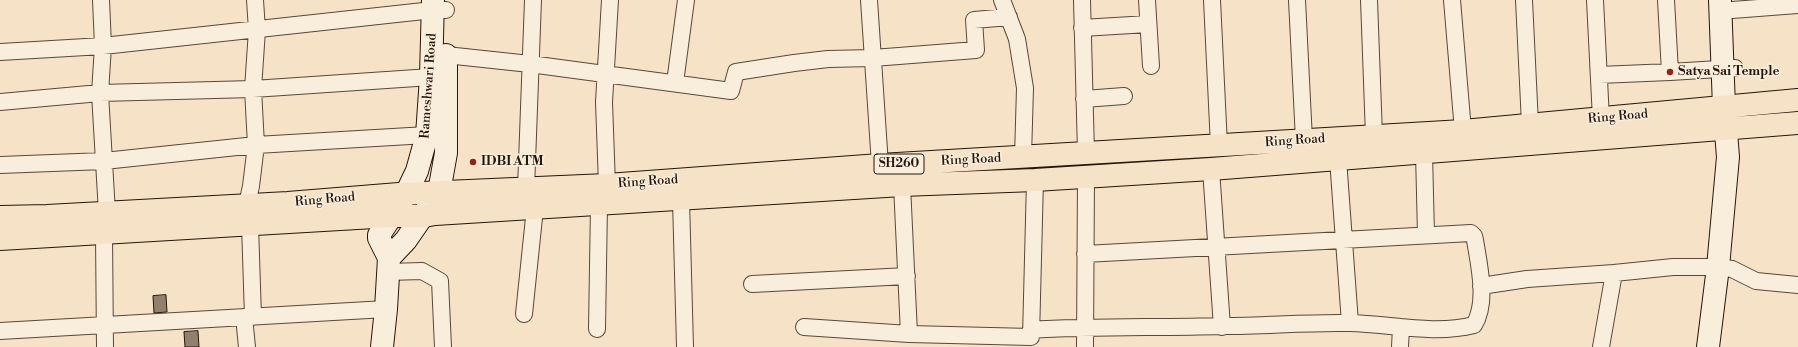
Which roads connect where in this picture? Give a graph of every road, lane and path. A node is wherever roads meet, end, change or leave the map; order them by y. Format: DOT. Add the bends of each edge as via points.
graph roads {
  1 [pos="101,0"];
  2 [pos="255,0"];
  3 [pos="533,0"];
  4 [pos="610,0"];
  5 [pos="686,0"];
  6 [pos="869,0"];
  7 [pos="1002,0"];
  8 [pos="1082,0"];
  9 [pos="1147,0"];
  10 [pos="1212,0"];
  11 [pos="1297,0"];
  12 [pos="1369,0"];
  13 [pos="1452,0"];
  14 [pos="1524,0"];
  15 [pos="1595,0"];
  16 [pos="1666,0"];
  17 [pos="1728,3"];
  18 [pos="439,5"];
  19 [pos="1798,5"];
  20 [pos="1009,17"];
  21 [pos="1148,24"];
  22 [pos="1082,28"];
  23 [pos="257,30"];
  24 [pos="103,46"];
  25 [pos="0,52"];
  26 [pos="446,55"];
  27 [pos="873,58"];
  28 [pos="530,64"];
  29 [pos="1151,66"];
  30 [pos="1729,69"];
  31 [pos="1670,72"];
  32 [pos="606,74"];
  33 [pos="1598,74"];
  34 [pos="431,77"];
  35 [pos="675,83"];
  36 [pos="253,89"];
  37 [pos="100,93"];
  38 [pos="1124,96"];
  39 [pos="1084,99"];
  40 [pos="1798,100"];
  41 [pos="0,102"];
  42 [pos="1730,106"];
  43 [pos="1602,119"];
  44 [pos="1798,123"];
  45 [pos="1530,124"];
  46 [pos="1733,129"];
  47 [pos="1463,131"];
  48 [pos="427,136"];
  49 [pos="1374,136"];
  50 [pos="1304,140"];
  51 [pos="256,144"];
  52 [pos="1219,146"];
  53 [pos="1424,153"];
  54 [pos="1086,154"];
  55 [pos="1023,158"];
  56 [pos="1338,159"];
  57 [pos="104,161"];
  58 [pos="0,165"];
  59 [pos="880,165"];
  60 [pos="1211,169"];
  61 [pos="1086,176"];
  62 [pos="1034,180"];
  63 [pos="902,185"];
  64 [pos="526,189"];
  65 [pos="439,192"];
  66 [pos="406,194"];
  67 [pos="603,195"];
  68 [pos="681,200"];
  69 [pos="534,208"];
  70 [pos="248,215"];
  71 [pos="391,216"];
  72 [pos="424,216"];
  73 [pos="0,217"];
  74 [pos="105,223"];
  75 [pos="1426,235"];
  76 [pos="0,239"];
  77 [pos="1344,239"];
  78 [pos="1217,248"];
  79 [pos="1086,254"];
  80 [pos="388,265"];
  81 [pos="1725,268"];
  82 [pos="1614,273"];
  83 [pos="907,276"];
  84 [pos="752,284"];
  85 [pos="1798,285"];
  86 [pos="1481,286"];
  87 [pos="386,309"];
  88 [pos="524,314"];
  89 [pos="249,317"];
  90 [pos="1350,323"];
  91 [pos="105,325"];
  92 [pos="1222,326"];
  93 [pos="804,327"];
  94 [pos="1084,327"];
  95 [pos="1401,327"];
  96 [pos="597,329"];
  97 [pos="1031,330"];
  98 [pos="0,331"];
  99 [pos="909,334"];
  100 [pos="105,347"];
  101 [pos="247,347"];
  102 [pos="382,347"];
  103 [pos="443,347"];
  104 [pos="685,347"];
  105 [pos="1084,347"];
  106 [pos="1400,347"];
  107 [pos="1601,347"];
  108 [pos="1708,347"];
  109 [pos="1722,347"];
  1 -- 24 [label="street"];
  2 -- 23 [label="street"];
  3 -- 28 [label="street"];
  4 -- 32 [label="street"];
  5 -- 35 [label="street"];
  6 -- 27 [label="street"];
  7 -- 20 [label="street"];
  8 -- 22 [label="street"];
  9 -- 21 [label="street"];
  10 -- 52 [label="street"];
  11 -- 50 [label="street"];
  12 -- 49 [label="street"];
  13 -- 47 [label="street"];
  14 -- 45 [label="street"];
  15 -- 33 [label="street"];
  16 -- 31 [label="street"];
  17 -- 19 [label="street"];
  17 -- 30 [label="main road"];
  18 -- 23 [label="street"];
  18 -- 26 [label="main road"];
  18 -- 34 [label="main road, Rameshwari Road"];
  20 -- 27 [label="street" via="974,20 976,50"];
  20 -- 55 [label="street" via="1017,39 1025,88"];
  21 -- 22 [label="street"];
  21 -- 29 [label="street"];
  22 -- 39 [label="street"];
  23 -- 24 [label="street"];
  23 -- 36 [label="street"];
  24 -- 25 [label="street"];
  24 -- 37 [label="street"];
  26 -- 28 [label="street"];
  26 -- 65 [label="main road" via="446,153"];
  27 -- 35 [label="street" via="808,61 736,72 731,91"];
  27 -- 59 [label="street"];
  28 -- 32 [label="street"];
  28 -- 64 [label="street"];
  30 -- 31 [label="street"];
  30 -- 42 [label="main road"];
  31 -- 33 [label="street"];
  32 -- 35 [label="street"];
  32 -- 67 [label="street"];
  33 -- 43 [label="street"];
  34 -- 36 [label="street"];
  34 -- 48 [label="main road, Rameshwari Road"];
  36 -- 37 [label="street"];
  36 -- 51 [label="street"];
  37 -- 41 [label="street"];
  37 -- 57 [label="street"];
  38 -- 39 [label="street"];
  39 -- 54 [label="street"];
  40 -- 42 [label="highway, Ring Road / SH260"];
  42 -- 43 [label="highway, Ring Road / SH260"];
  42 -- 46 [label="main road"];
  43 -- 45 [label="highway, Ring Road / SH260"];
  44 -- 46 [label="highway, Ring Road / SH260"];
  45 -- 47 [label="highway, Ring Road / SH260"];
  46 -- 53 [label="highway, Ring Road / SH260"];
  46 -- 81 [label="main road" via="1734,158"];
  47 -- 49 [label="highway, Ring Road / SH260"];
  48 -- 51 [label="street"];
  48 -- 66 [label="main road, Rameshwari Road" via="418,171"];
  49 -- 50 [label="highway, Ring Road / SH260"];
  50 -- 52 [label="highway, Ring Road / SH260"];
  51 -- 57 [label="street"];
  51 -- 70 [label="street"];
  52 -- 54 [label="highway, Ring Road / SH260"];
  53 -- 56 [label="highway, Ring Road / SH260"];
  53 -- 75 [label="street"];
  54 -- 55 [label="highway, Ring Road / SH260"];
  55 -- 59 [label="highway, Ring Road / SH260"];
  56 -- 60 [label="highway, Ring Road / SH260"];
  56 -- 77 [label="street"];
  57 -- 58 [label="street"];
  57 -- 74 [label="street"];
  59 -- 67 [label="highway, Ring Road / SH260"];
  60 -- 61 [label="highway, Ring Road / SH260"];
  60 -- 78 [label="street"];
  61 -- 62 [label="highway, Ring Road / SH260"];
  61 -- 79 [label="street"];
  62 -- 63 [label="highway, Ring Road / SH260"];
  62 -- 97 [label="street"];
  63 -- 68 [label="highway, Ring Road / SH260"];
  63 -- 83 [label="street"];
  64 -- 65 [label="highway, Ring Road / SH260"];
  64 -- 67 [label="highway, Ring Road / SH260"];
  65 -- 66 [label="highway, Ring Road / SH260"];
  65 -- 72 [label="main road"];
  66 -- 70 [label="highway, Ring Road / SH260"];
  66 -- 71 [label="main road, Rameshwari Road"];
  67 -- 68 [label="highway, Ring Road / SH260"];
  67 -- 69 [label="highway, Ring Road / SH260"];
  67 -- 96 [label="street"];
  68 -- 104 [label="street"];
  69 -- 72 [label="highway, Ring Road / SH260"];
  69 -- 88 [label="street"];
  70 -- 71 [label="highway, Ring Road / SH260"];
  70 -- 74 [label="highway, Ring Road / SH260"];
  70 -- 89 [label="street"];
  71 -- 72 [label="highway, Ring Road / SH260"];
  71 -- 80 [label="main road, Rameshwari Road" via="379,237"];
  72 -- 80 [label="main road"];
  73 -- 74 [label="highway, Ring Road / SH260"];
  74 -- 76 [label="highway, Ring Road / SH260"];
  74 -- 91 [label="street"];
  75 -- 77 [label="street"];
  75 -- 86 [label="street" via="1474,236"];
  77 -- 78 [label="street"];
  77 -- 90 [label="street"];
  78 -- 79 [label="street"];
  78 -- 92 [label="street"];
  79 -- 94 [label="street"];
  80 -- 87 [label="main road"];
  80 -- 103 [label="street" via="422,271 440,281"];
  81 -- 82 [label="street" via="1673,266"];
  81 -- 85 [label="street" via="1756,281"];
  81 -- 108 [label="main road"];
  81 -- 109 [label="main road"];
  82 -- 86 [label="street" via="1527,279"];
  82 -- 107 [label="street"];
  83 -- 84 [label="street"];
  83 -- 99 [label="street"];
  86 -- 95 [label="street" via="1479,317 1474,325"];
  87 -- 89 [label="street"];
  87 -- 102 [label="main road"];
  89 -- 91 [label="street"];
  89 -- 101 [label="street"];
  90 -- 92 [label="street"];
  90 -- 95 [label="street"];
  91 -- 98 [label="street"];
  91 -- 100 [label="street"];
  92 -- 94 [label="street"];
  93 -- 99 [label="street"];
  94 -- 97 [label="street"];
  94 -- 105 [label="street"];
  95 -- 106 [label="street"];
  97 -- 99 [label="street" via="1031,337"];
}
